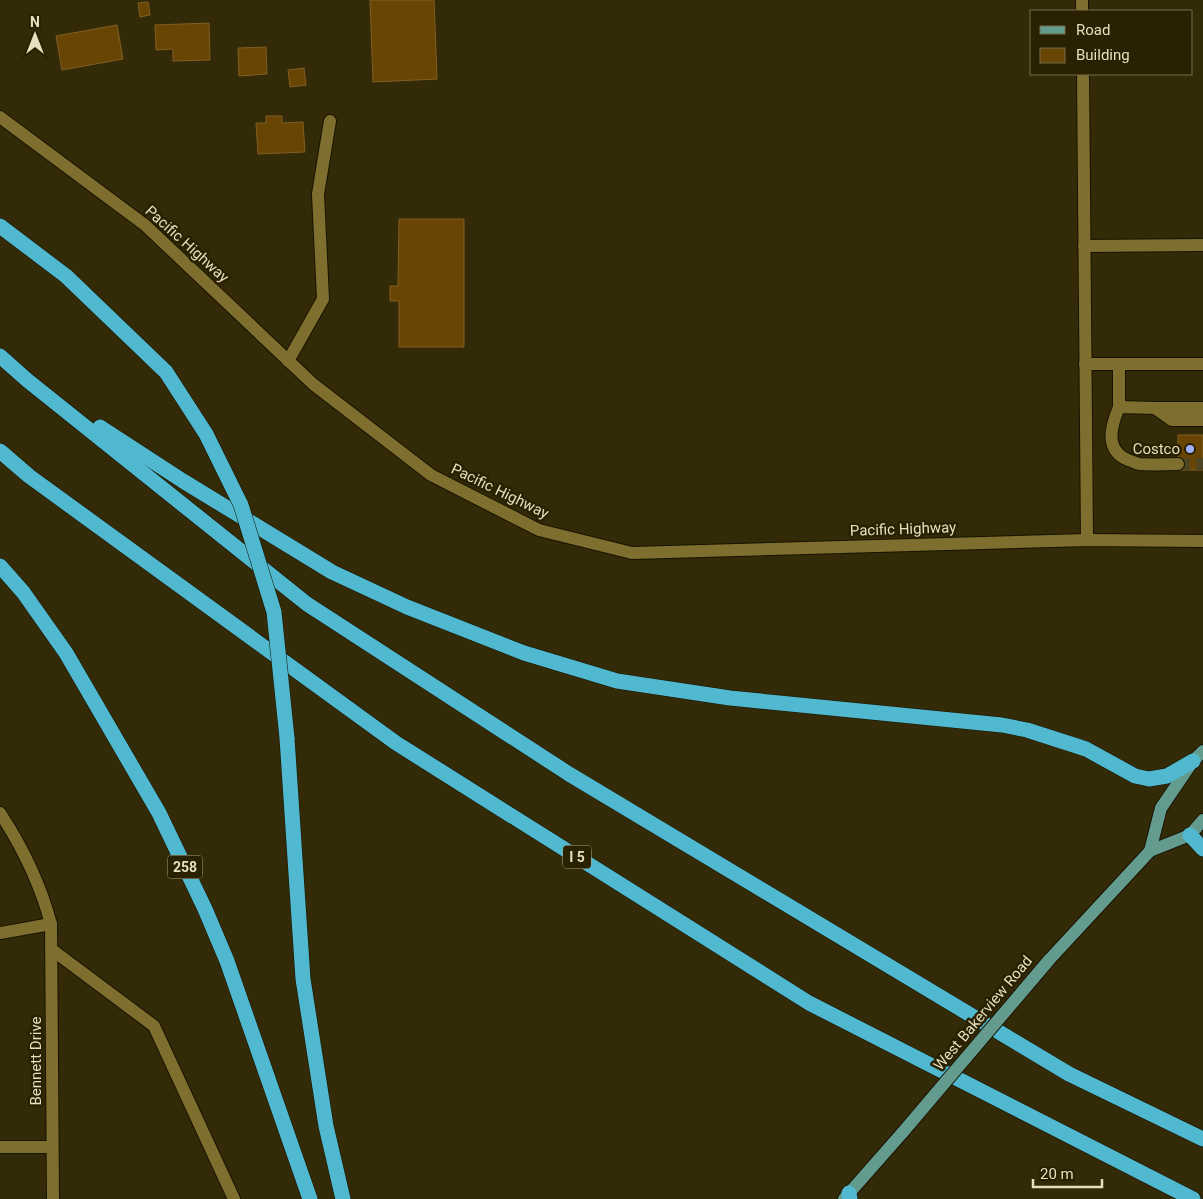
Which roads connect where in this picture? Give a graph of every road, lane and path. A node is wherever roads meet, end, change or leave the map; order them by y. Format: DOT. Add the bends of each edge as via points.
graph roads {
  1 [pos="1083,75"];
  2 [pos="0,117"];
  3 [pos="330,121"];
  4 [pos="0,226"];
  5 [pos="1203,245"];
  6 [pos="1084,246"];
  7 [pos="0,356"];
  8 [pos="288,361"];
  9 [pos="1085,364"];
  10 [pos="1119,364"];
  11 [pos="1203,364"];
  12 [pos="27,380"];
  13 [pos="1119,407"];
  14 [pos="1155,408"];
  15 [pos="1203,408"];
  16 [pos="1203,420"];
  17 [pos="0,451"];
  18 [pos="1178,464"];
  19 [pos="1087,540"];
  20 [pos="1203,541"];
  21 [pos="0,566"];
  22 [pos="1198,756"];
  23 [pos="0,813"];
  24 [pos="1203,820"];
  25 [pos="1190,835"];
  26 [pos="1203,849"];
  27 [pos="1150,851"];
  28 [pos="51,924"];
  29 [pos="0,933"];
  30 [pos="51,949"];
  31 [pos="1203,1139"];
  32 [pos="0,1147"];
  33 [pos="52,1147"];
  34 [pos="848,1197"];
  35 [pos="53,1199"];
  36 [pos="234,1199"];
  37 [pos="310,1199"];
  38 [pos="344,1199"];
  39 [pos="1193,1199"];
  1 -- 6 [label="street"];
  2 -- 8 [label="street, Pacific Highway" via="145,225"];
  3 -- 8 [label="street" via="318,194 323,299"];
  4 -- 38 [label="highway, bridge" via="66,276 166,372 206,434 241,505 274,612 288,738 303,979 326,1126"];
  5 -- 6 [label="street"];
  6 -- 9 [label="street"];
  7 -- 12 [label="highway"];
  8 -- 19 [label="street, Pacific Highway" via="431,475 539,530 632,553"];
  9 -- 10 [label="street"];
  9 -- 19 [label="street"];
  10 -- 11 [label="street"];
  10 -- 13 [label="street"];
  12 -- 22 [label="highway" via="332,572 407,607 524,653 617,681 730,698 1027,730 1086,748 1135,776 1149,779 1167,776"];
  12 -- 31 [label="highway" via="307,604 569,774 1069,1074"];
  13 -- 14 [label="street"];
  13 -- 18 [label="street" via="1111,434 1114,448 1122,457 1137,464"];
  14 -- 15 [label="street"];
  14 -- 16 [label="street" via="1172,420"];
  17 -- 39 [label="highway, I 5" via="29,476 396,743 809,1003"];
  19 -- 20 [label="street, Pacific Highway"];
  21 -- 37 [label="highway, 258" via="23,592 66,653 159,813 206,909 227,961"];
  22 -- 27 [label="main road, West Bakerview Road" via="1161,808"];
  23 -- 28 [label="street, Bennett Drive" via="33,871"];
  24 -- 25 [label="main road, West Bakerview Road"];
  25 -- 26 [label="highway"];
  25 -- 27 [label="main road, West Bakerview Road"];
  27 -- 34 [label="main road, West Bakerview Road, bridge" via="1049,960"];
  28 -- 29 [label="street"];
  28 -- 30 [label="street, Bennett Drive"];
  30 -- 33 [label="street, Bennett Drive"];
  30 -- 36 [label="street" via="154,1026"];
  32 -- 33 [label="street"];
  33 -- 35 [label="street, Bennett Drive"];
}
